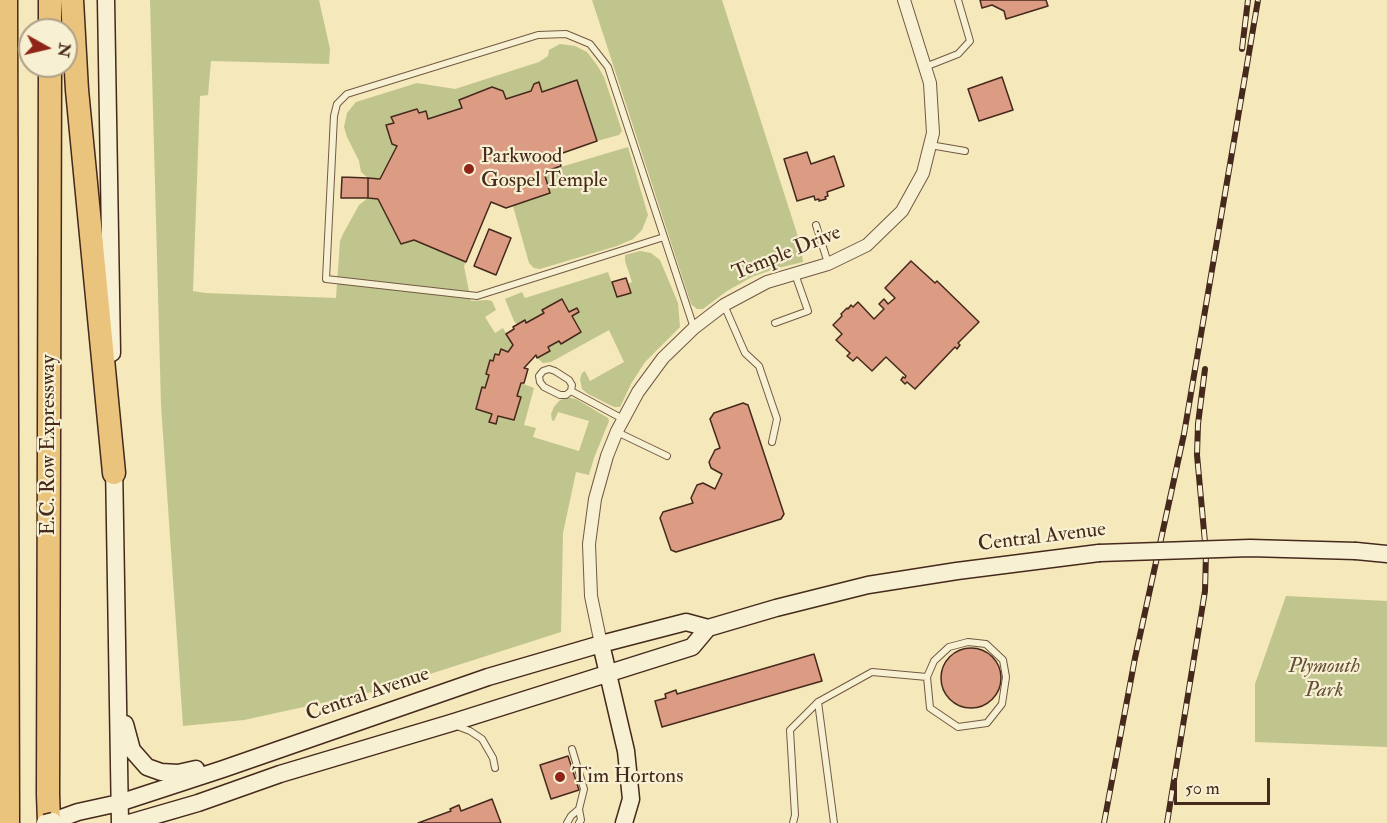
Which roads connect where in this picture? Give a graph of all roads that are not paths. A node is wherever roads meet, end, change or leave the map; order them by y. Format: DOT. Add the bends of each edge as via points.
graph roads {
  1 [pos="6,0"];
  2 [pos="50,0"];
  3 [pos="72,0"];
  4 [pos="106,0"];
  5 [pos="904,0"];
  6 [pos="958,0"];
  7 [pos="50,18"];
  8 [pos="925,68"];
  9 [pos="50,78"];
  10 [pos="930,145"];
  11 [pos="965,151"];
  12 [pos="816,225"];
  13 [pos="664,237"];
  14 [pos="828,264"];
  15 [pos="795,274"];
  16 [pos="724,305"];
  17 [pos="775,323"];
  18 [pos="694,328"];
  19 [pos="571,391"];
  20 [pos="623,419"];
  21 [pos="617,431"];
  22 [pos="772,442"];
  23 [pos="667,456"];
  24 [pos="114,473"];
  25 [pos="1387,554"];
  26 [pos="708,628"];
  27 [pos="601,644"];
  28 [pos="609,673"];
  29 [pos="927,677"];
  30 [pos="118,685"];
  31 [pos="818,702"];
  32 [pos="451,723"];
  33 [pos="572,749"];
  34 [pos="495,768"];
  35 [pos="223,769"];
  36 [pos="119,802"];
  37 [pos="579,810"];
  38 [pos="8,823"];
  39 [pos="47,823"];
  40 [pos="120,823"];
  41 [pos="129,823"];
  42 [pos="567,823"];
  43 [pos="579,823"];
  44 [pos="624,823"];
  45 [pos="792,823"];
  46 [pos="834,823"];
  1 -- 38 [label="highway, E.C. Row Expressway"];
  2 -- 7 [label="highway"];
  3 -- 24 [label="highway"];
  4 -- 24 [label="street"];
  5 -- 8 [label="street, Temple Drive"];
  6 -- 8 [label="lane" via="970,41 958,54"];
  8 -- 10 [label="street, Temple Drive" via="930,83"];
  9 -- 39 [label="highway, E.C. Row Expressway"];
  10 -- 11 [label="lane"];
  10 -- 14 [label="street, Temple Drive" via="923,173 902,211 867,245"];
  12 -- 14 [label="lane"];
  13 -- 13 [label="lane" via="608,67 590,44 566,34 538,35 347,94 338,104 334,116 326,279 477,296"];
  13 -- 18 [label="lane"];
  14 -- 15 [label="street, Temple Drive"];
  15 -- 16 [label="street, Temple Drive" via="767,282"];
  15 -- 17 [label="lane" via="808,311"];
  16 -- 18 [label="street, Temple Drive"];
  16 -- 22 [label="lane" via="745,353 759,366 777,419"];
  18 -- 20 [label="street, Temple Drive" via="663,358"];
  19 -- 19 [label="lane" via="566,395 543,387 540,376 543,371 555,371 569,380"];
  19 -- 20 [label="lane"];
  20 -- 21 [label="street, Temple Drive"];
  21 -- 23 [label="lane"];
  21 -- 27 [label="street, Temple Drive" via="595,500 590,544 591,596"];
  24 -- 30 [label="street"];
  25 -- 26 [label="street, Central Avenue, bridge" via="1250,548 1099,553 868,585"];
  26 -- 27 [label="street, Central Avenue" via="686,622"];
  26 -- 28 [label="street, Central Avenue" via="692,647"];
  27 -- 28 [label="street, Temple Drive"];
  27 -- 35 [label="street, Central Avenue" via="488,677"];
  28 -- 32 [label="street, Central Avenue"];
  28 -- 44 [label="street, Temple Drive" via="626,751 631,799"];
  29 -- 29 [label="lane" via="930,708 958,727 987,723 1002,704 1006,677 1003,660 987,644 968,642 949,647 934,661"];
  29 -- 31 [label="lane" via="872,672"];
  30 -- 35 [label="street" via="132,750 147,768 178,773 213,765"];
  30 -- 36 [label="street"];
  31 -- 45 [label="lane" via="790,730 795,814"];
  31 -- 46 [label="lane"];
  32 -- 34 [label="lane" via="482,740"];
  32 -- 41 [label="street, Central Avenue"];
  33 -- 37 [label="lane" via="584,789"];
  35 -- 36 [label="street, Central Avenue"];
  36 -- 39 [label="street, Central Avenue"];
  36 -- 40 [label="street"];
  37 -- 42 [label="lane"];
  37 -- 43 [label="lane"];
}
